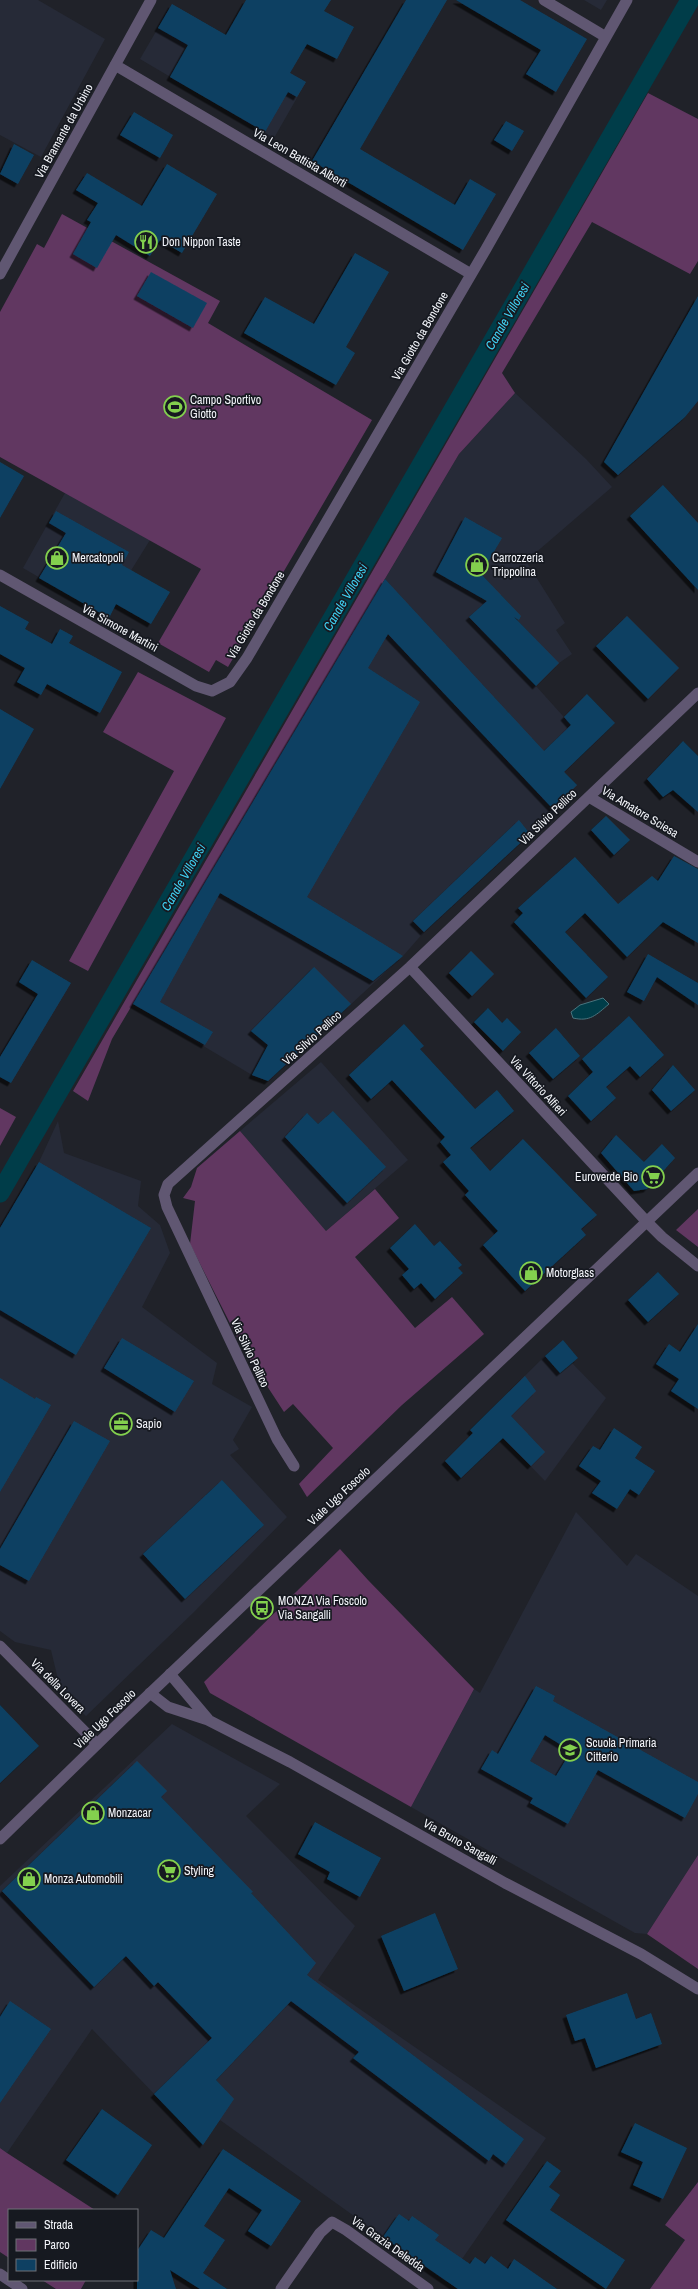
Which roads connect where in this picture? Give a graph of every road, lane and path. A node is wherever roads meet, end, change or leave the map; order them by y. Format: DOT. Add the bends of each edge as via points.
graph roads {
  1 [pos="151,0"];
  2 [pos="544,0"];
  3 [pos="627,0"];
  4 [pos="606,37"];
  5 [pos="115,65"];
  6 [pos="0,274"];
  7 [pos="471,274"];
  8 [pos="0,575"];
  9 [pos="230,682"];
  10 [pos="698,693"];
  11 [pos="588,797"];
  12 [pos="698,862"];
  13 [pos="410,967"];
  14 [pos="698,1173"];
  15 [pos="647,1222"];
  16 [pos="698,1266"];
  17 [pos="294,1466"];
  18 [pos="0,1646"];
  19 [pos="170,1674"];
  20 [pos="150,1693"];
  21 [pos="208,1720"];
  22 [pos="97,1744"];
  23 [pos="0,1839"];
  24 [pos="698,1989"];
  25 [pos="10,2281"];
  26 [pos="22,2289"];
  27 [pos="281,2289"];
  28 [pos="428,2289"];
  1 -- 5 [label="street, Via Bramante da Urbino"];
  2 -- 4 [label="street"];
  3 -- 4 [label="street, Via Giotto da Bondone"];
  4 -- 7 [label="street, Via Giotto da Bondone"];
  5 -- 6 [label="street, Via Bramante da Urbino"];
  5 -- 7 [label="street, Via Leon Battista Alberti"];
  7 -- 9 [label="street, Via Giotto da Bondone" via="247,658"];
  8 -- 9 [label="street, Via Simone Martini" via="196,686 212,690"];
  10 -- 11 [label="street, Via Silvio Pellico"];
  11 -- 12 [label="street, Via Amatore Sciesa"];
  11 -- 13 [label="street, Via Silvio Pellico"];
  13 -- 15 [label="street, Via Vittorio Alfieri"];
  13 -- 17 [label="street, Via Silvio Pellico" via="173,1179 164,1195 167,1207 277,1438"];
  14 -- 15 [label="street, Viale Ugo Foscolo"];
  15 -- 16 [label="street, Via Vittorio Alfieri"];
  15 -- 19 [label="street, Viale Ugo Foscolo"];
  18 -- 22 [label="street, Via della Lovera"];
  19 -- 20 [label="street, Viale Ugo Foscolo"];
  19 -- 21 [label="street, Via Bruno Sangalli"];
  20 -- 21 [label="street, Via Bruno Sangalli" via="168,1707"];
  20 -- 22 [label="street, Viale Ugo Foscolo"];
  21 -- 24 [label="street, Via Bruno Sangalli" via="290,1762 505,1883 641,1954"];
  22 -- 23 [label="street, Viale Ugo Foscolo"];
  25 -- 26 [label="street"];
  27 -- 28 [label="street, Via Grazia Deledda" via="320,2233 332,2222"];
}
